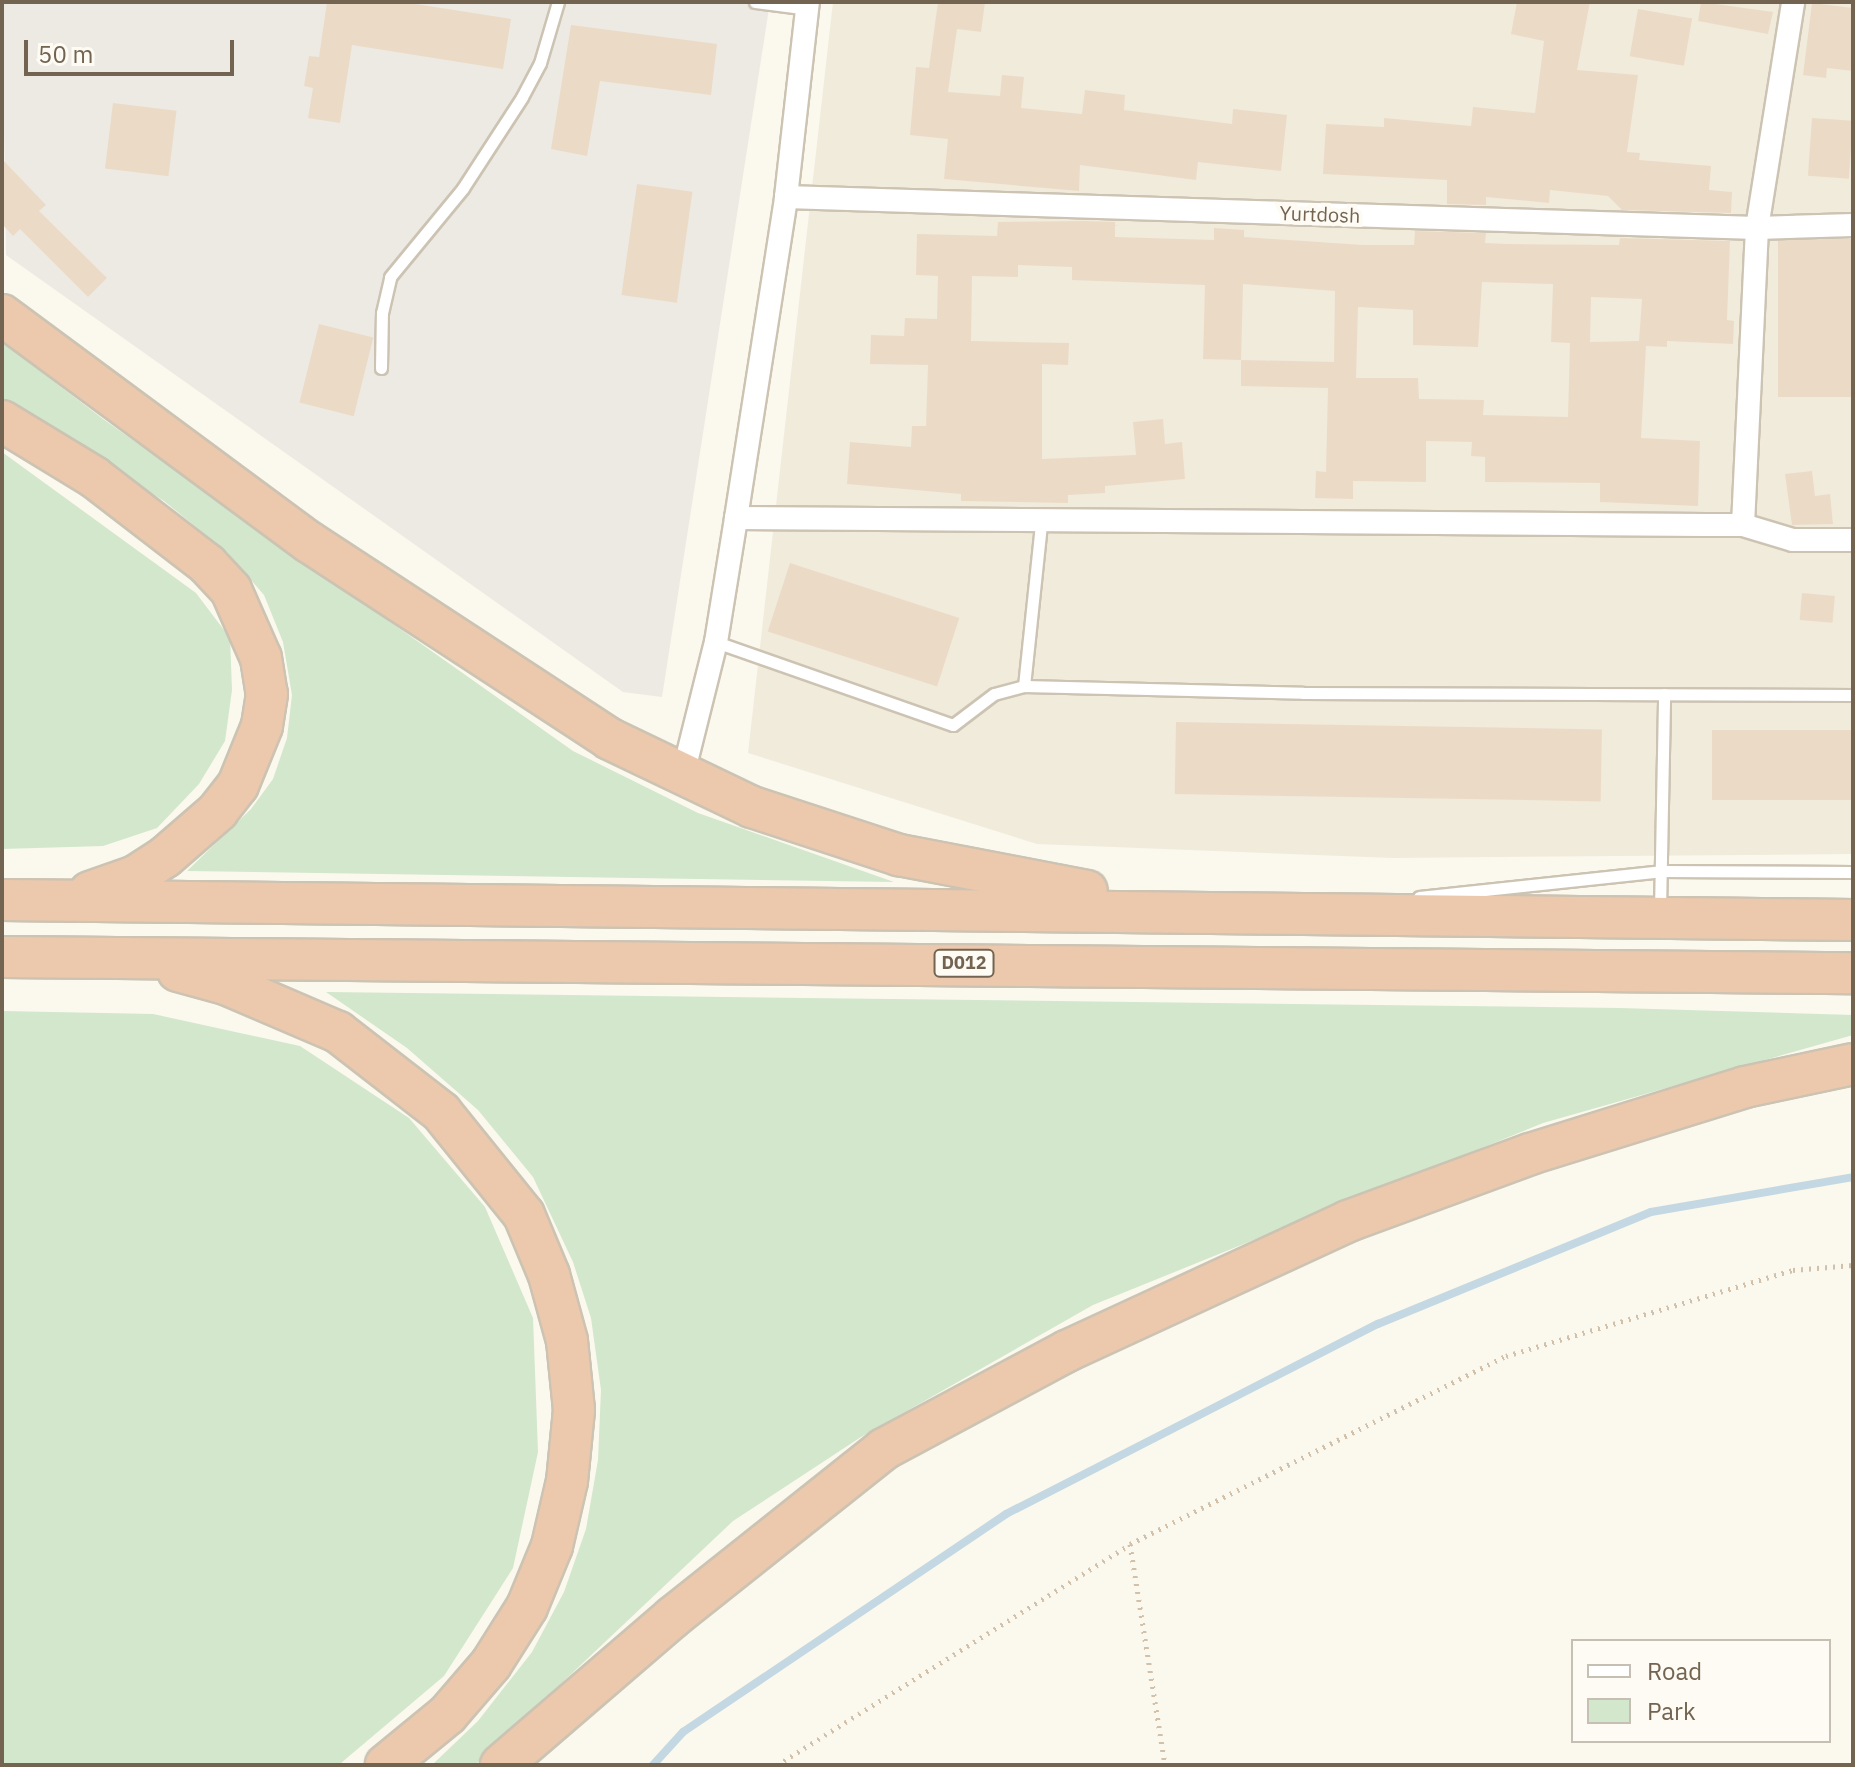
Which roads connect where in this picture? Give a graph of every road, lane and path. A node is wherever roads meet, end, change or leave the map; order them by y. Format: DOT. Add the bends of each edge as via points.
graph roads {
  1 [pos="558,2"];
  2 [pos="755,2"];
  3 [pos="1793,2"];
  4 [pos="808,6"];
  5 [pos="786,197"];
  6 [pos="1853,225"];
  7 [pos="1757,228"];
  8 [pos="2,315"];
  9 [pos="381,368"];
  10 [pos="2,421"];
  11 [pos="736,518"];
  12 [pos="1041,524"];
  13 [pos="1743,525"];
  14 [pos="1853,540"];
  15 [pos="716,642"];
  16 [pos="1024,686"];
  17 [pos="1664,694"];
  18 [pos="1853,695"];
  19 [pos="683,774"];
  20 [pos="1661,871"];
  21 [pos="1853,872"];
  22 [pos="1408,898"];
  23 [pos="70,899"];
  24 [pos="2,900"];
  25 [pos="1392,900"];
  26 [pos="1266,913"];
  27 [pos="1660,918"];
  28 [pos="1853,920"];
  29 [pos="75,955"];
  30 [pos="2,957"];
  31 [pos="1853,973"];
  32 [pos="1853,1064"];
  33 [pos="1853,1265"];
  34 [pos="1130,1544"];
  35 [pos="386,1765"];
  36 [pos="501,1765"];
  37 [pos="777,1765"];
  38 [pos="1165,1765"];
  1 -- 9 [label="lane" via="540,63 522,97 463,188 390,277 382,313"];
  2 -- 4 [label="lane"];
  3 -- 7 [label="street"];
  4 -- 5 [label="street"];
  5 -- 7 [label="street, Yurtdosh"];
  5 -- 11 [label="street"];
  6 -- 7 [label="street, Yurtdosh"];
  7 -- 13 [label="street"];
  8 -- 19 [label="highway" via="309,542 610,739"];
  10 -- 23 [label="highway" via="104,484 207,564 231,590 249,624 267,694 253,757 218,811 136,876"];
  11 -- 12 [label="street"];
  11 -- 15 [label="street"];
  12 -- 13 [label="street"];
  12 -- 16 [label="lane"];
  13 -- 14 [label="street" via="1793,540"];
  15 -- 16 [label="lane" via="953,725 994,694"];
  15 -- 19 [label="street"];
  16 -- 17 [label="lane"];
  17 -- 18 [label="lane"];
  17 -- 20 [label="lane"];
  19 -- 26 [label="highway" via="752,807 899,855 1085,891"];
  20 -- 21 [label="lane"];
  20 -- 22 [label="lane"];
  20 -- 27 [label="lane"];
  23 -- 24 [label="highway"];
  23 -- 26 [label="highway"];
  25 -- 26 [label="lane"];
  26 -- 27 [label="highway"];
  27 -- 28 [label="highway"];
  29 -- 30 [label="highway, D012"];
  29 -- 31 [label="highway, D012"];
  29 -- 35 [label="highway" via="166,968 226,984 338,1032 441,1112 485,1161 524,1215 549,1275 567,1341 574,1410 567,1481 552,1546 527,1607 491,1664 447,1715"];
  32 -- 36 [label="highway" via="1655,1112 1530,1154 1348,1221 1067,1351 884,1449 673,1617"];
  33 -- 34 [label="path" via="1793,1270 1506,1356"];
  34 -- 37 [label="path"];
  34 -- 38 [label="path"];
}
